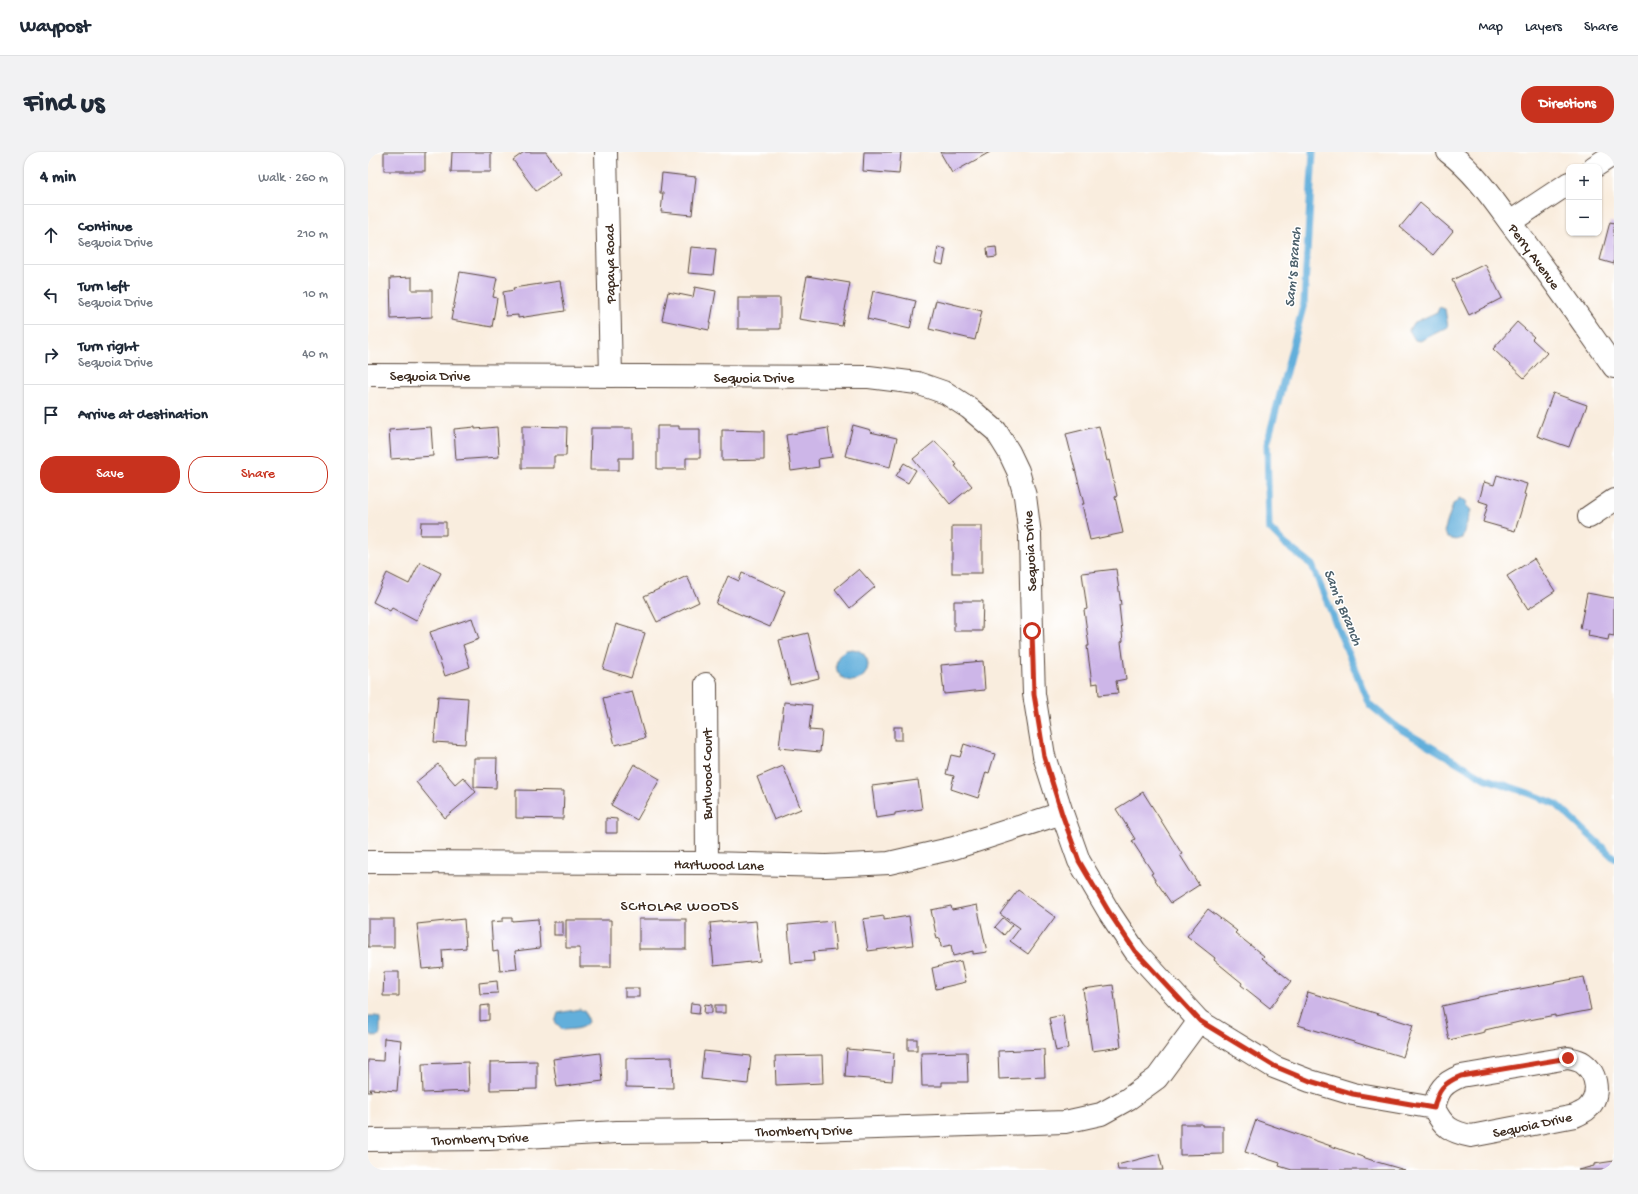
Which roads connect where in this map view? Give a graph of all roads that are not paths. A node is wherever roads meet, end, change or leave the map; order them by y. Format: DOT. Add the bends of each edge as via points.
graph roads {
  1 [pos="606,152"];
  2 [pos="1448,152"];
  3 [pos="1614,154"];
  4 [pos="1599,164"];
  5 [pos="1566,185"];
  6 [pos="1510,222"];
  7 [pos="1614,367"];
  8 [pos="368,375"];
  9 [pos="611,376"];
  10 [pos="1614,500"];
  11 [pos="1589,517"];
  12 [pos="706,684"];
  13 [pos="1062,814"];
  14 [pos="368,862"];
  15 [pos="707,863"];
  16 [pos="1200,1021"];
  17 [pos="1434,1108"];
  18 [pos="368,1140"];
  1 -- 9 [label="street, Papaya Road"];
  2 -- 6 [label="street, Perry Avenue" via="1461,162"];
  3 -- 4 [label="street"];
  5 -- 6 [label="street"];
  6 -- 7 [label="street, Perry Avenue"];
  8 -- 9 [label="street, Sequoia Drive"];
  9 -- 13 [label="street, Sequoia Drive" via="869,377 917,383 946,393 969,408 996,432 1018,471 1025,496 1030,535 1034,694 1044,756"];
  10 -- 11 [label="street"];
  12 -- 15 [label="street, Burlwood Court"];
  13 -- 15 [label="street, Hartwood Lane" via="954,848 889,863 826,866"];
  13 -- 16 [label="street, Sequoia Drive" via="1079,861 1109,912 1135,951"];
  14 -- 15 [label="street, Hartwood Lane"];
  16 -- 17 [label="street, Sequoia Drive" via="1274,1066 1310,1081 1353,1094"];
  16 -- 18 [label="street, Thornberry Drive" via="1157,1078 1101,1114 1065,1122 815,1130 617,1132 488,1139"];
  17 -- 17 [label="street, Sequoia Drive" via="1440,1121 1449,1129 1471,1136 1483,1135 1575,1116 1587,1109 1595,1097 1596,1084 1592,1073 1582,1062 1568,1058 1461,1076 1443,1086 1437,1095"];
}
